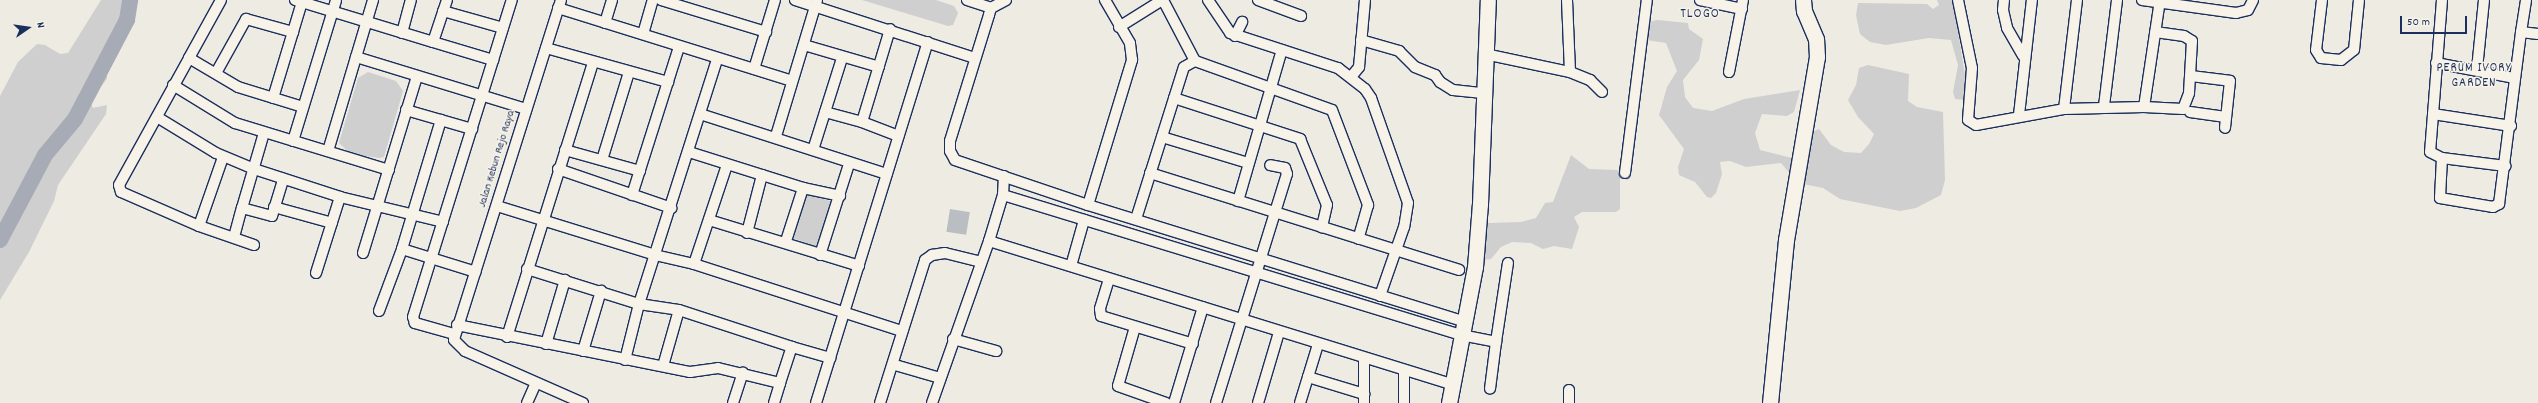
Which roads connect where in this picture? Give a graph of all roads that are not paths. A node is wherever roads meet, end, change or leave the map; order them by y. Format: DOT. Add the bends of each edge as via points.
graph roads {
  1 [pos="221,0"];
  2 [pos="336,0"];
  3 [pos="373,0"];
  4 [pos="411,0"];
  5 [pos="447,0"];
  6 [pos="512,0"];
  7 [pos="612,0"];
  8 [pos="654,0"];
  9 [pos="662,0"];
  10 [pos="775,0"];
  11 [pos="795,0"];
  12 [pos="968,0"];
  13 [pos="1006,0"];
  14 [pos="1105,0"];
  15 [pos="1163,0"];
  16 [pos="1208,0"];
  17 [pos="1258,0"];
  18 [pos="1365,0"];
  19 [pos="1488,0"];
  20 [pos="1567,0"];
  21 [pos="1647,0"];
  22 [pos="1700,0"];
  23 [pos="1803,0"];
  24 [pos="1958,0"];
  25 [pos="2004,0"];
  26 [pos="2032,0"];
  27 [pos="2078,0"];
  28 [pos="2117,0"];
  29 [pos="2142,0"];
  30 [pos="2253,0"];
  31 [pos="2322,0"];
  32 [pos="2359,0"];
  33 [pos="2442,0"];
  34 [pos="2484,0"];
  35 [pos="2526,0"];
  36 [pos="298,1"];
  37 [pos="2160,1"];
  38 [pos="816,3"];
  39 [pos="560,4"];
  40 [pos="1742,5"];
  41 [pos="991,8"];
  42 [pos="443,11"];
  43 [pos="332,13"];
  44 [pos="1301,16"];
  45 [pos="366,22"];
  46 [pos="1242,22"];
  47 [pos="605,23"];
  48 [pos="1119,27"];
  49 [pos="503,28"];
  50 [pos="890,29"];
  51 [pos="293,32"];
  52 [pos="766,32"];
  53 [pos="2155,32"];
  54 [pos="2521,32"];
  55 [pos="402,33"];
  56 [pos="643,34"];
  57 [pos="2538,34"];
  58 [pos="1235,36"];
  59 [pos="1361,40"];
  60 [pos="433,42"];
  61 [pos="928,42"];
  62 [pos="804,45"];
  63 [pos="679,47"];
  64 [pos="546,48"];
  65 [pos="1282,50"];
  66 [pos="1485,54"];
  67 [pos="2023,56"];
  68 [pos="356,57"];
  69 [pos="189,58"];
  70 [pos="842,58"];
  71 [pos="975,58"];
  72 [pos="492,60"];
  73 [pos="717,60"];
  74 [pos="1195,61"];
  75 [pos="593,62"];
  76 [pos="2436,63"];
  77 [pos="879,67"];
  78 [pos="754,69"];
  79 [pos="2476,69"];
  80 [pos="629,72"];
  81 [pos="1570,72"];
  82 [pos="1729,72"];
  83 [pos="216,73"];
  84 [pos="418,76"];
  85 [pos="2191,76"];
  86 [pos="1351,77"];
  87 [pos="2514,78"];
  88 [pos="792,81"];
  89 [pos="668,82"];
  90 [pos="173,85"];
  91 [pos="1272,88"];
  92 [pos="1602,92"];
  93 [pos="1483,93"];
  94 [pos="482,94"];
  95 [pos="273,98"];
  96 [pos="1174,98"];
  97 [pos="2104,106"];
  98 [pos="303,107"];
  99 [pos="2144,107"];
  100 [pos="526,109"];
  101 [pos="2064,109"];
  102 [pos="406,110"];
  103 [pos="825,112"];
  104 [pos="2190,112"];
  105 [pos="700,114"];
  106 [pos="2433,114"];
  107 [pos="2019,115"];
  108 [pos="157,117"];
  109 [pos="2226,117"];
  110 [pos="441,120"];
  111 [pos="862,122"];
  112 [pos="1260,126"];
  113 [pos="2511,126"];
  114 [pos="2225,128"];
  115 [pos="472,129"];
  116 [pos="264,133"];
  117 [pos="776,136"];
  118 [pos="898,136"];
  119 [pos="1162,137"];
  120 [pos="293,141"];
  121 [pos="565,150"];
  122 [pos="813,150"];
  123 [pos="328,152"];
  124 [pos="689,152"];
  125 [pos="223,157"];
  126 [pos="2442,158"];
  127 [pos="602,160"];
  128 [pos="849,164"];
  129 [pos="1248,164"];
  130 [pos="727,165"];
  131 [pos="1270,165"];
  132 [pos="2505,166"];
  133 [pos="254,168"];
  134 [pos="558,169"];
  135 [pos="389,170"];
  136 [pos="640,171"];
  137 [pos="1150,173"];
  138 [pos="1625,173"];
  139 [pos="887,174"];
  140 [pos="762,175"];
  141 [pos="1004,176"];
  142 [pos="283,179"];
  143 [pos="803,188"];
  144 [pos="632,195"];
  145 [pos="1003,195"];
  146 [pos="340,196"];
  147 [pos="840,196"];
  148 [pos="1238,201"];
  149 [pos="1088,205"];
  150 [pos="377,206"];
  151 [pos="497,206"];
  152 [pos="274,207"];
  153 [pos="242,208"];
  154 [pos="671,208"];
  155 [pos="1276,213"];
  156 [pos="412,215"];
  157 [pos="1136,219"];
  158 [pos="709,220"];
  159 [pos="1084,220"];
  160 [pos="542,221"];
  161 [pos="443,222"];
  162 [pos="332,223"];
  163 [pos="199,226"];
  164 [pos="1322,227"];
  165 [pos="747,233"];
  166 [pos="234,237"];
  167 [pos="1358,239"];
  168 [pos="786,241"];
  169 [pos="989,241"];
  170 [pos="254,245"];
  171 [pos="402,250"];
  172 [pos="1397,252"];
  173 [pos="363,253"];
  174 [pos="655,255"];
  175 [pos="820,255"];
  176 [pos="431,258"];
  177 [pos="1260,259"];
  178 [pos="981,262"];
  179 [pos="694,264"];
  180 [pos="1508,264"];
  181 [pos="858,266"];
  182 [pos="1071,266"];
  183 [pos="527,269"];
  184 [pos="1459,270"];
  185 [pos="476,272"];
  186 [pos="316,273"];
  187 [pos="1255,273"];
  188 [pos="1109,279"];
  189 [pos="565,280"];
  190 [pos="601,291"];
  191 [pos="1380,296"];
  192 [pos="639,304"];
  193 [pos="1203,307"];
  194 [pos="680,310"];
  195 [pos="379,311"];
  196 [pos="844,314"];
  197 [pos="1243,319"];
  198 [pos="1135,327"];
  199 [pos="1462,328"];
  200 [pos="456,329"];
  201 [pos="902,331"];
  202 [pos="1279,332"];
  203 [pos="507,337"];
  204 [pos="953,339"];
  205 [pos="1496,342"];
  206 [pos="546,344"];
  207 [pos="1193,344"];
  208 [pos="1318,344"];
  209 [pos="792,347"];
  210 [pos="583,351"];
  211 [pos="996,351"];
  212 [pos="830,358"];
  213 [pos="1364,358"];
  214 [pos="624,360"];
  215 [pos="895,365"];
  216 [pos="663,366"];
  217 [pos="1404,370"];
  218 [pos="743,373"];
  219 [pos="1308,377"];
  220 [pos="940,378"];
  221 [pos="536,383"];
  222 [pos="780,383"];
  223 [pos="1451,384"];
  224 [pos="1490,389"];
  225 [pos="1569,390"];
  226 [pos="563,399"];
  227 [pos="1364,399"];
  228 [pos="527,403"];
  229 [pos="583,403"];
  230 [pos="733,403"];
  231 [pos="774,403"];
  232 [pos="816,403"];
  233 [pos="880,403"];
  234 [pos="932,403"];
  235 [pos="1166,403"];
  236 [pos="1174,403"];
  237 [pos="1216,403"];
  238 [pos="1258,403"];
  239 [pos="1300,403"];
  240 [pos="1404,403"];
  241 [pos="1449,403"];
  242 [pos="1569,403"];
  243 [pos="1770,403"];
  1 -- 69 [label="street"];
  2 -- 43 [label="street"];
  3 -- 45 [label="street"];
  4 -- 55 [label="street"];
  5 -- 42 [label="street"];
  6 -- 49 [label="street"];
  7 -- 47 [label="street"];
  8 -- 56 [label="street"];
  9 -- 52 [label="street"];
  10 -- 52 [label="street"];
  11 -- 38 [label="street"];
  12 -- 41 [label="street"];
  13 -- 41 [label="street"];
  14 -- 48 [label="street"];
  15 -- 48 [label="street"];
  15 -- 74 [label="street"];
  16 -- 58 [label="street" via="1226,30"];
  17 -- 44 [label="street"];
  18 -- 59 [label="street"];
  19 -- 66 [label="street"];
  20 -- 81 [label="street"];
  21 -- 138 [label="street"];
  22 -- 40 [label="street"];
  23 -- 243 [label="street" via="1804,10 1816,39 1817,57 1786,240"];
  24 -- 107 [label="street" via="1972,68 1969,122 1976,125"];
  25 -- 67 [label="street" via="2003,10 2007,28"];
  26 -- 67 [label="street"];
  27 -- 101 [label="street"];
  28 -- 97 [label="street"];
  29 -- 37 [label="street"];
  30 -- 37 [label="street" via="2248,10 2236,13"];
  31 -- 32 [label="street" via="2316,50 2321,58 2341,60 2354,50"];
  33 -- 76 [label="street"];
  34 -- 79 [label="street"];
  35 -- 54 [label="street"];
  36 -- 43 [label="street"];
  36 -- 51 [label="street"];
  37 -- 53 [label="street"];
  38 -- 50 [label="street"];
  38 -- 62 [label="street"];
  39 -- 47 [label="street"];
  39 -- 64 [label="street, Jalan Kebun Rejo Raya"];
  40 -- 82 [label="street"];
  41 -- 71 [label="street"];
  42 -- 49 [label="street"];
  42 -- 60 [label="street"];
  43 -- 45 [label="street"];
  43 -- 98 [label="street"];
  45 -- 55 [label="street"];
  45 -- 68 [label="street"];
  46 -- 58 [label="street"];
  47 -- 56 [label="street"];
  48 -- 149 [label="street" via="1130,44 1132,60"];
  49 -- 72 [label="street"];
  50 -- 61 [label="street"];
  50 -- 77 [label="street"];
  51 -- 83 [label="street" via="246,19"];
  51 -- 95 [label="street"];
  52 -- 78 [label="street"];
  53 -- 85 [label="street" via="2191,40 2194,51"];
  53 -- 99 [label="street"];
  54 -- 57 [label="street"];
  54 -- 87 [label="street"];
  55 -- 60 [label="street"];
  56 -- 63 [label="street"];
  58 -- 65 [label="street"];
  59 -- 86 [label="street" via="1359,67"];
  59 -- 93 [label="street" via="1399,51 1415,67 1435,75 1440,82 1453,90"];
  60 -- 72 [label="street"];
  61 -- 71 [label="street"];
  61 -- 118 [label="street"];
  62 -- 70 [label="street"];
  62 -- 88 [label="street"];
  63 -- 73 [label="street"];
  63 -- 89 [label="street"];
  64 -- 75 [label="street"];
  64 -- 100 [label="street, Jalan Kebun Rejo Raya"];
  65 -- 86 [label="street" via="1327,63"];
  65 -- 91 [label="street"];
  66 -- 81 [label="street"];
  66 -- 93 [label="street"];
  67 -- 107 [label="street"];
  68 -- 84 [label="street"];
  68 -- 123 [label="street"];
  69 -- 83 [label="street"];
  69 -- 90 [label="street"];
  70 -- 77 [label="street"];
  70 -- 103 [label="street"];
  71 -- 141 [label="street" via="950,141 950,151 957,161"];
  72 -- 94 [label="street"];
  73 -- 78 [label="street"];
  73 -- 105 [label="street"];
  74 -- 91 [label="street"];
  74 -- 96 [label="street" via="1184,67"];
  75 -- 80 [label="street"];
  75 -- 121 [label="street"];
  76 -- 79 [label="street"];
  76 -- 106 [label="street"];
  77 -- 111 [label="street"];
  78 -- 88 [label="street"];
  79 -- 87 [label="street"];
  80 -- 89 [label="street"];
  80 -- 127 [label="street"];
  81 -- 92 [label="street" via="1590,80"];
  83 -- 95 [label="street" via="238,87"];
  84 -- 94 [label="street"];
  84 -- 102 [label="street"];
  85 -- 99 [label="street" via="2184,108"];
  85 -- 109 [label="street" via="2230,81"];
  86 -- 172 [label="street" via="1371,98 1407,200 1407,216"];
  87 -- 113 [label="street"];
  88 -- 117 [label="street"];
  89 -- 136 [label="street"];
  90 -- 108 [label="street"];
  90 -- 116 [label="street" via="235,123"];
  91 -- 112 [label="street"];
  91 -- 167 [label="street" via="1327,106 1335,113 1368,205"];
  93 -- 199 [label="street" via="1475,267"];
  94 -- 100 [label="street"];
  94 -- 115 [label="street"];
  95 -- 98 [label="street"];
  96 -- 112 [label="street"];
  96 -- 119 [label="street"];
  97 -- 99 [label="street"];
  97 -- 101 [label="street"];
  98 -- 120 [label="street"];
  100 -- 151 [label="street, Jalan Kebun Rejo Raya"];
  101 -- 107 [label="street"];
  102 -- 110 [label="street"];
  102 -- 135 [label="street"];
  103 -- 111 [label="street"];
  103 -- 122 [label="street"];
  104 -- 109 [label="street"];
  105 -- 117 [label="street"];
  105 -- 124 [label="street"];
  106 -- 113 [label="street"];
  106 -- 126 [label="street" via="2430,152"];
  108 -- 125 [label="street"];
  108 -- 163 [label="street" via="119,184 119,190"];
  109 -- 114 [label="street"];
  110 -- 115 [label="street"];
  110 -- 156 [label="street"];
  111 -- 118 [label="street"];
  112 -- 129 [label="street"];
  112 -- 164 [label="street" via="1302,142 1327,205"];
  113 -- 132 [label="street"];
  115 -- 161 [label="street"];
  116 -- 120 [label="street"];
  116 -- 133 [label="street"];
  117 -- 122 [label="street"];
  118 -- 139 [label="street"];
  119 -- 129 [label="street"];
  119 -- 137 [label="street"];
  120 -- 123 [label="street"];
  121 -- 127 [label="street"];
  121 -- 134 [label="street"];
  122 -- 128 [label="street"];
  123 -- 135 [label="street"];
  124 -- 130 [label="street"];
  124 -- 154 [label="street"];
  125 -- 133 [label="street"];
  125 -- 163 [label="street"];
  126 -- 132 [label="street"];
  126 -- 132 [label="street" via="2440,198 2493,207 2499,203"];
  127 -- 136 [label="street"];
  128 -- 139 [label="street"];
  128 -- 147 [label="street"];
  129 -- 148 [label="street"];
  130 -- 140 [label="street"];
  130 -- 158 [label="street"];
  131 -- 155 [label="street" via="1285,168 1287,174"];
  133 -- 142 [label="street"];
  133 -- 153 [label="street"];
  134 -- 144 [label="street"];
  134 -- 160 [label="street"];
  135 -- 150 [label="street"];
  136 -- 144 [label="street"];
  137 -- 148 [label="street"];
  137 -- 157 [label="street"];
  139 -- 181 [label="street"];
  140 -- 143 [label="street"];
  140 -- 165 [label="street"];
  141 -- 145 [label="street"];
  141 -- 149 [label="street"];
  142 -- 146 [label="street"];
  142 -- 152 [label="street"];
  143 -- 147 [label="street"];
  143 -- 168 [label="street"];
  144 -- 154 [label="street"];
  145 -- 159 [label="street"];
  145 -- 169 [label="street"];
  146 -- 150 [label="street"];
  146 -- 162 [label="street"];
  147 -- 175 [label="street"];
  148 -- 155 [label="street"];
  149 -- 157 [label="street"];
  150 -- 156 [label="street"];
  150 -- 173 [label="street"];
  151 -- 160 [label="street"];
  151 -- 185 [label="street, Jalan Kebun Rejo Raya"];
  152 -- 153 [label="street" via="270,216"];
  152 -- 162 [label="street"];
  153 -- 166 [label="street"];
  154 -- 174 [label="street"];
  155 -- 164 [label="street"];
  155 -- 177 [label="street"];
  156 -- 161 [label="street"];
  156 -- 171 [label="street"];
  157 -- 177 [label="street"];
  158 -- 165 [label="street"];
  158 -- 179 [label="street"];
  159 -- 182 [label="street"];
  159 -- 187 [label="street"];
  160 -- 174 [label="street"];
  160 -- 183 [label="street"];
  161 -- 176 [label="street"];
  162 -- 186 [label="street"];
  163 -- 166 [label="street"];
  164 -- 167 [label="street"];
  165 -- 168 [label="street"];
  166 -- 170 [label="street"];
  167 -- 172 [label="street"];
  168 -- 175 [label="street"];
  169 -- 178 [label="street"];
  169 -- 182 [label="street"];
  171 -- 176 [label="street"];
  171 -- 195 [label="street"];
  172 -- 184 [label="street"];
  172 -- 191 [label="street"];
  174 -- 179 [label="street"];
  174 -- 192 [label="street"];
  175 -- 181 [label="street"];
  176 -- 185 [label="street"];
  176 -- 200 [label="street" via="412,320"];
  177 -- 187 [label="street"];
  177 -- 191 [label="street"];
  178 -- 201 [label="street" via="945,253 929,257 923,264"];
  178 -- 204 [label="street"];
  179 -- 196 [label="street"];
  180 -- 205 [label="street"];
  181 -- 196 [label="street"];
  182 -- 188 [label="street"];
  183 -- 189 [label="street"];
  183 -- 203 [label="street"];
  185 -- 200 [label="street, Jalan Kebun Rejo Raya"];
  187 -- 197 [label="street"];
  187 -- 199 [label="street"];
  188 -- 193 [label="street"];
  188 -- 198 [label="street" via="1100,315"];
  189 -- 190 [label="street"];
  189 -- 206 [label="street"];
  190 -- 192 [label="street"];
  190 -- 210 [label="street"];
  191 -- 199 [label="street"];
  192 -- 194 [label="street"];
  192 -- 214 [label="street"];
  193 -- 197 [label="street"];
  193 -- 207 [label="street"];
  194 -- 209 [label="street"];
  194 -- 216 [label="street"];
  196 -- 201 [label="street"];
  196 -- 212 [label="street"];
  197 -- 202 [label="street"];
  197 -- 237 [label="street"];
  198 -- 207 [label="street"];
  198 -- 235 [label="street" via="1118,386"];
  199 -- 205 [label="street"];
  199 -- 223 [label="street"];
  200 -- 203 [label="street"];
  200 -- 221 [label="street" via="456,343 465,351"];
  201 -- 233 [label="street"];
  202 -- 208 [label="street"];
  202 -- 238 [label="street"];
  203 -- 206 [label="street"];
  204 -- 211 [label="street"];
  204 -- 220 [label="street"];
  205 -- 224 [label="street"];
  206 -- 210 [label="street"];
  207 -- 236 [label="street"];
  208 -- 213 [label="street"];
  208 -- 219 [label="street"];
  209 -- 212 [label="street"];
  209 -- 222 [label="street"];
  210 -- 214 [label="street"];
  212 -- 232 [label="street"];
  213 -- 217 [label="street"];
  213 -- 227 [label="street"];
  214 -- 216 [label="street"];
  215 -- 220 [label="street"];
  216 -- 218 [label="street" via="690,372 718,368"];
  217 -- 223 [label="street"];
  217 -- 240 [label="street"];
  218 -- 222 [label="street"];
  218 -- 230 [label="street"];
  219 -- 227 [label="street"];
  219 -- 239 [label="street"];
  220 -- 234 [label="street"];
  221 -- 226 [label="street"];
  221 -- 228 [label="street"];
  222 -- 231 [label="street"];
  223 -- 241 [label="street"];
  225 -- 242 [label="street"];
  226 -- 229 [label="street"];
}
